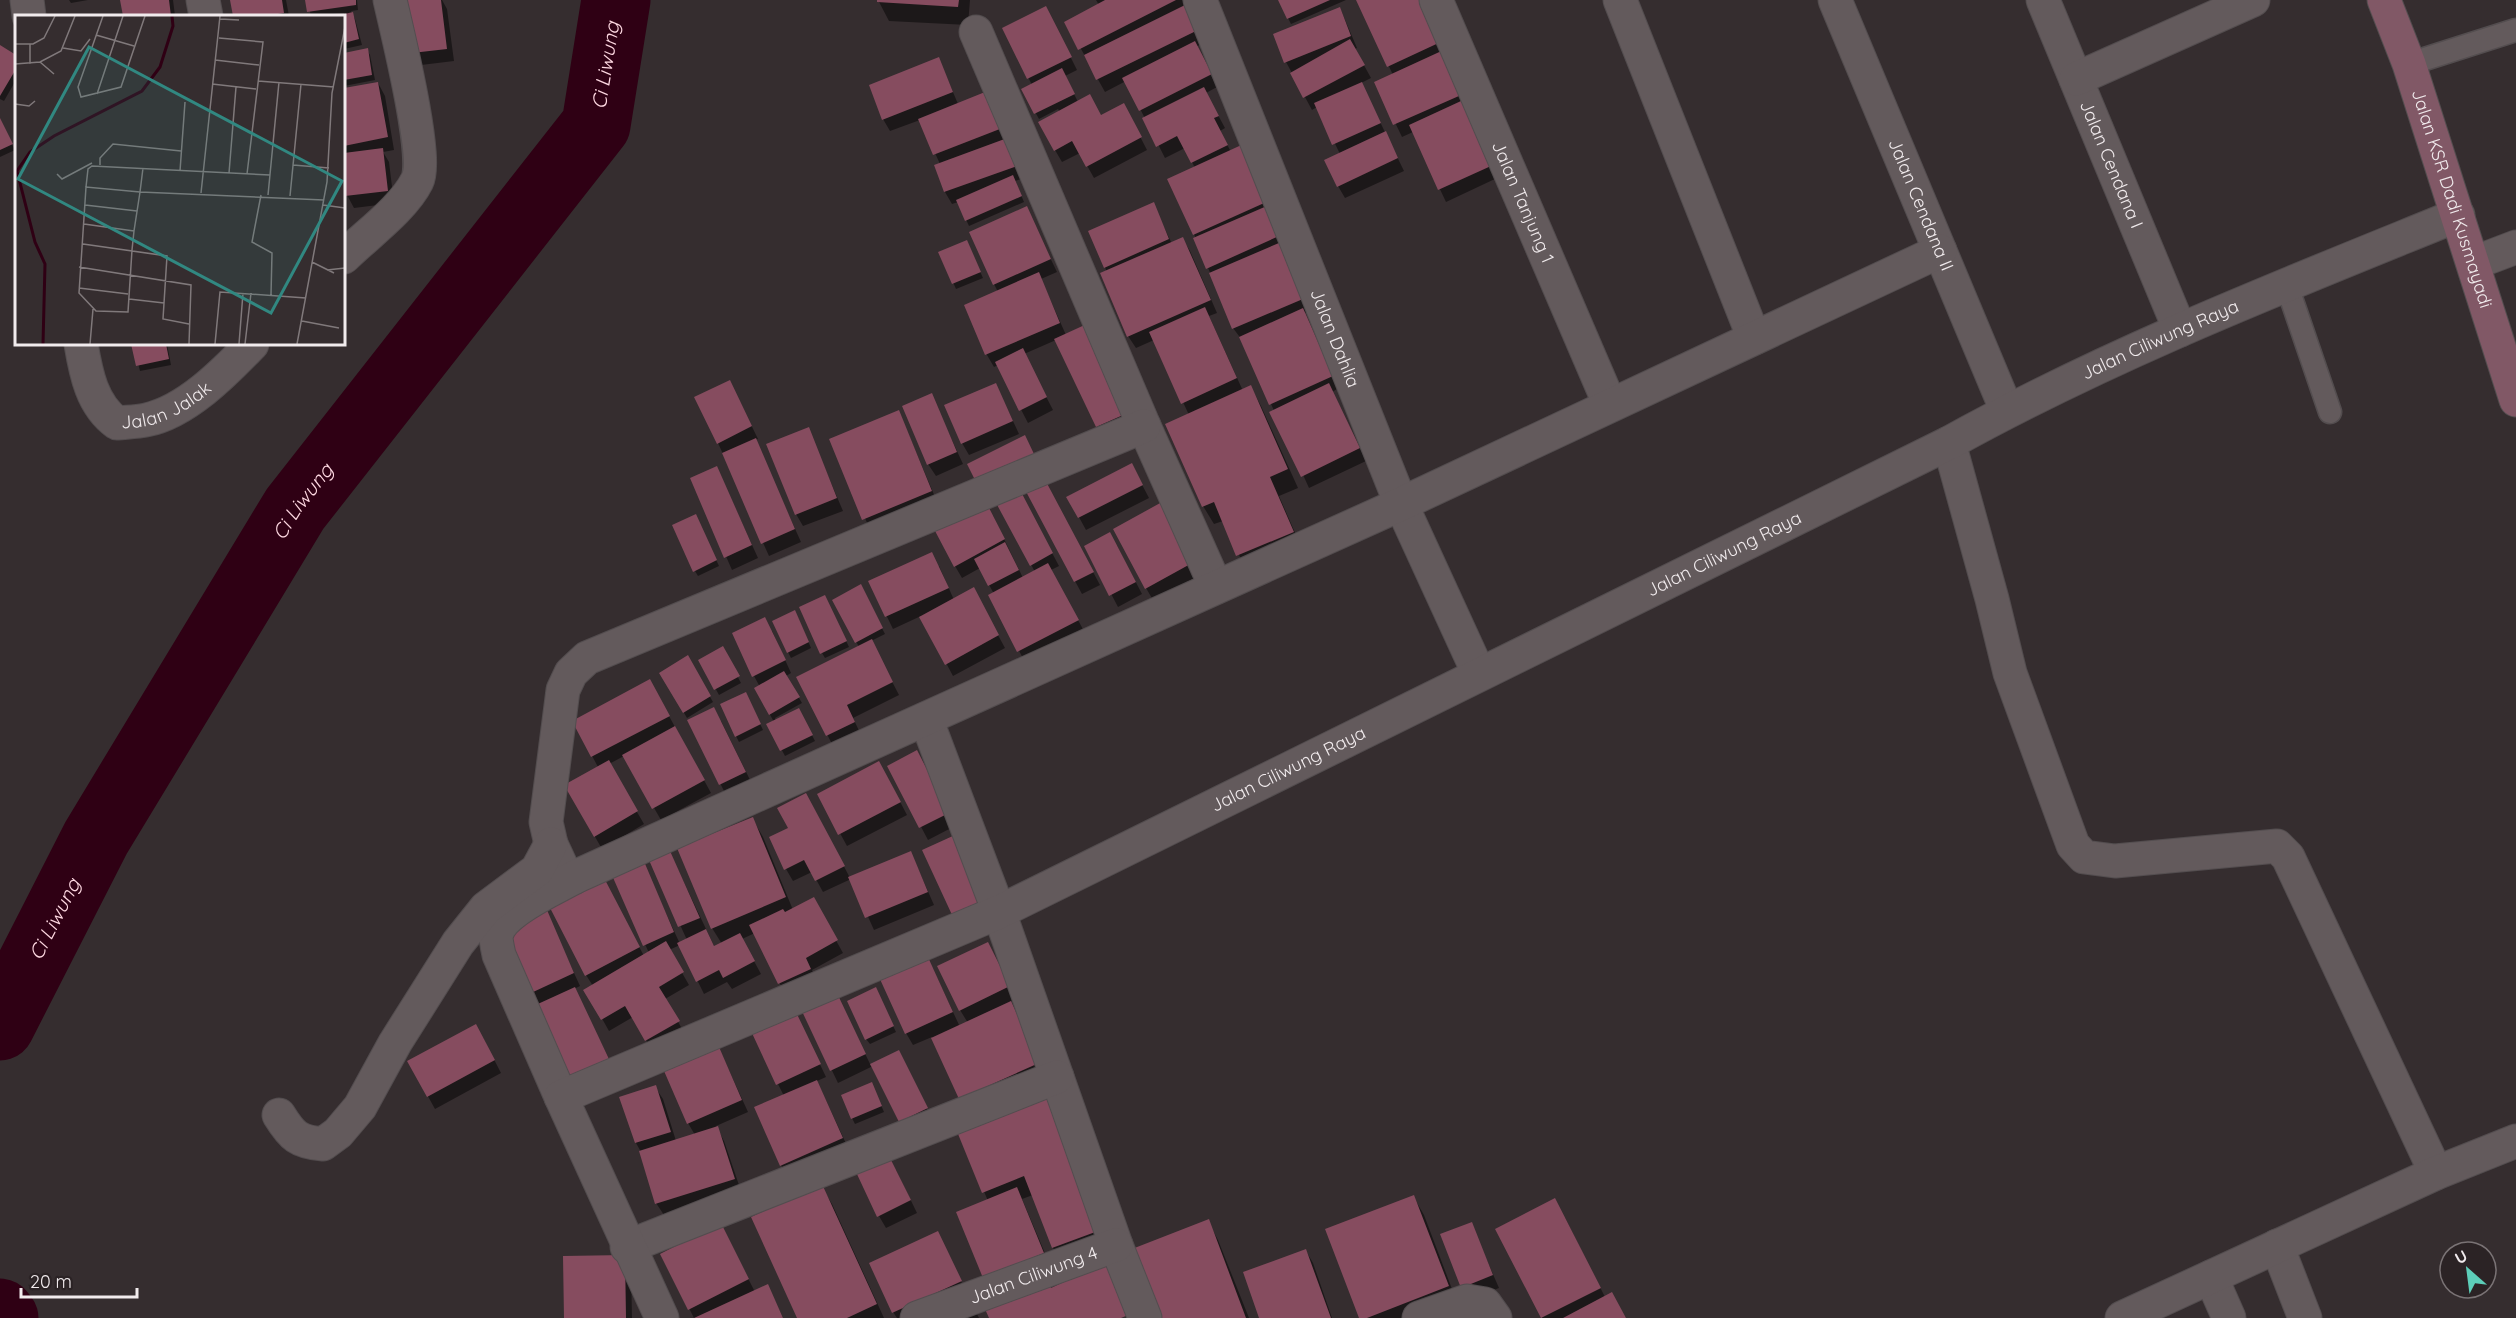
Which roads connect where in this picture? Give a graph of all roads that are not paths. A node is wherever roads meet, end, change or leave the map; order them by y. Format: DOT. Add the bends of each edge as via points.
graph roads {
  1 [pos="27,0"];
  2 [pos="203,0"];
  3 [pos="390,0"];
  4 [pos="1200,0"];
  5 [pos="1436,0"];
  6 [pos="1620,0"];
  7 [pos="1835,0"];
  8 [pos="2043,0"];
  9 [pos="2253,0"];
  10 [pos="2384,0"];
  11 [pos="29,15"];
  12 [pos="206,15"];
  13 [pos="2516,30"];
  14 [pos="976,32"];
  15 [pos="2409,64"];
  16 [pos="2076,79"];
  17 [pos="2458,215"];
  18 [pos="2516,247"];
  19 [pos="1940,251"];
  20 [pos="345,256"];
  21 [pos="2474,263"];
  22 [pos="2287,286"];
  23 [pos="2180,330"];
  24 [pos="1754,338"];
  25 [pos="81,345"];
  26 [pos="251,345"];
  27 [pos="2516,400"];
  28 [pos="1610,405"];
  29 [pos="2007,411"];
  30 [pos="2330,412"];
  31 [pos="1144,426"];
  32 [pos="1949,443"];
  33 [pos="1401,504"];
  34 [pos="1216,587"];
  35 [pos="1479,674"];
  36 [pos="926,719"];
  37 [pos="551,844"];
  38 [pos="575,877"];
  39 [pos="999,912"];
  40 [pos="1057,1077"];
  41 [pos="561,1097"];
  42 [pos="279,1115"];
  43 [pos="2516,1141"];
  44 [pos="2436,1173"];
  45 [pos="1116,1245"];
  46 [pos="2277,1246"];
  47 [pos="627,1247"];
  48 [pos="2211,1277"];
  49 [pos="662,1318"];
  50 [pos="917,1318"];
  51 [pos="1145,1318"];
  52 [pos="1419,1318"];
  53 [pos="1495,1318"];
  54 [pos="2122,1318"];
  55 [pos="2229,1318"];
  56 [pos="2306,1318"];
  1 -- 11 [label="street"];
  2 -- 12 [label="street"];
  3 -- 20 [label="street" via="420,148 419,178 408,196"];
  4 -- 33 [label="street, Jalan Dahlia"];
  5 -- 28 [label="street, Jalan Tanjung 1"];
  6 -- 24 [label="street"];
  7 -- 19 [label="street, Jalan Cendana II"];
  8 -- 16 [label="street, Jalan Cendana I"];
  9 -- 16 [label="street"];
  10 -- 15 [label="main road, Jalan KSR Dadi Kusmayadi"];
  13 -- 15 [label="lane"];
  14 -- 31 [label="street"];
  15 -- 17 [label="main road, Jalan KSR Dadi Kusmayadi"];
  16 -- 23 [label="street, Jalan Cendana I"];
  17 -- 21 [label="main road, Jalan KSR Dadi Kusmayadi"];
  17 -- 22 [label="street, Jalan Ciliwung Raya"];
  18 -- 21 [label="street"];
  19 -- 24 [label="street"];
  19 -- 29 [label="street, Jalan Cendana II"];
  21 -- 27 [label="main road, Jalan KSR Dadi Kusmayadi"];
  22 -- 23 [label="street, Jalan Ciliwung Raya"];
  22 -- 30 [label="lane"];
  23 -- 29 [label="street, Jalan Ciliwung Raya"];
  24 -- 28 [label="street"];
  25 -- 26 [label="street, Jalan Jalak" via="96,401 104,414 117,423 147,420 169,411 210,387"];
  28 -- 33 [label="street"];
  29 -- 32 [label="street, Jalan Ciliwung Raya"];
  31 -- 34 [label="street"];
  31 -- 37 [label="street" via="587,658 571,673 562,690 546,822"];
  32 -- 35 [label="street, Jalan Ciliwung Raya"];
  32 -- 44 [label="street" via="2010,673 2073,845 2084,857 2115,861 2277,846 2288,857"];
  33 -- 34 [label="street"];
  33 -- 35 [label="street, Jalan Dahlia"];
  34 -- 36 [label="street"];
  35 -- 39 [label="street, Jalan Ciliwung Raya"];
  36 -- 38 [label="street"];
  36 -- 39 [label="street"];
  37 -- 38 [label="street" via="564,872"];
  37 -- 42 [label="street" via="537,870 486,908 458,943 360,1107 338,1133 323,1144 307,1143 291,1134"];
  38 -- 41 [label="street" via="504,920 496,936 499,955"];
  39 -- 40 [label="street"];
  39 -- 41 [label="street, Jalan Ciliwung Raya"];
  40 -- 45 [label="street"];
  40 -- 47 [label="street"];
  41 -- 47 [label="street"];
  43 -- 44 [label="street"];
  44 -- 46 [label="street"];
  45 -- 50 [label="street, Jalan Ciliwung 4"];
  45 -- 51 [label="street"];
  46 -- 48 [label="street"];
  46 -- 56 [label="street"];
  47 -- 49 [label="street"];
  48 -- 54 [label="street"];
  48 -- 55 [label="street"];
  52 -- 53 [label="street" via="1467,1301 1485,1304"];
}
